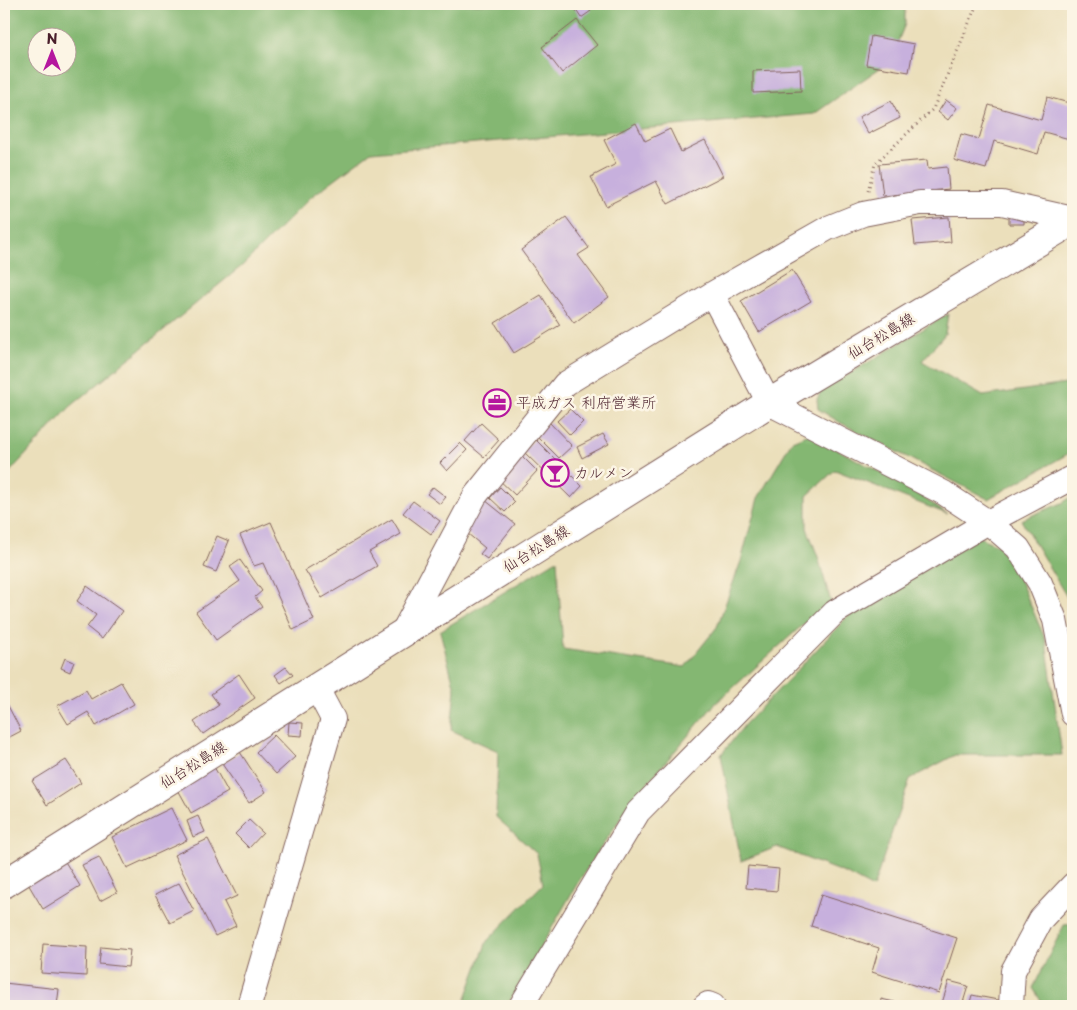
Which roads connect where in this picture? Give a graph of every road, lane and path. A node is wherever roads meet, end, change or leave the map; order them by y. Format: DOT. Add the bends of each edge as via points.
graph roads {
  1 [pos="977,4"];
  2 [pos="863,214"];
  3 [pos="1073,220"];
  4 [pos="712,294"];
  5 [pos="769,403"];
  6 [pos="1073,477"];
  7 [pos="988,522"];
  8 [pos="404,632"];
  9 [pos="316,687"];
  10 [pos="1073,714"];
  11 [pos="4,884"];
  12 [pos="1073,885"];
  13 [pos="248,1006"];
  14 [pos="521,1006"];
  15 [pos="705,1006"];
  16 [pos="713,1006"];
  17 [pos="1011,1006"];
  1 -- 2 [label="path" via="932,108 875,164"];
  2 -- 3 [label="street" via="920,203 1002,203"];
  2 -- 4 [label="street" via="828,228"];
  3 -- 5 [label="main road, 仙台松島線"];
  4 -- 5 [label="street"];
  4 -- 8 [label="street" via="565,384 475,496"];
  5 -- 7 [label="street" via="944,493"];
  5 -- 8 [label="main road, 仙台松島線"];
  6 -- 7 [label="street"];
  7 -- 10 [label="street" via="1018,548 1040,583 1055,620"];
  7 -- 14 [label="street" via="835,612 638,812"];
  8 -- 9 [label="main road, 仙台松島線"];
  9 -- 11 [label="main road, 仙台松島線"];
  9 -- 13 [label="street" via="333,719"];
  12 -- 17 [label="street" via="1040,919 1013,971"];
  15 -- 16 [label="street"];
}
